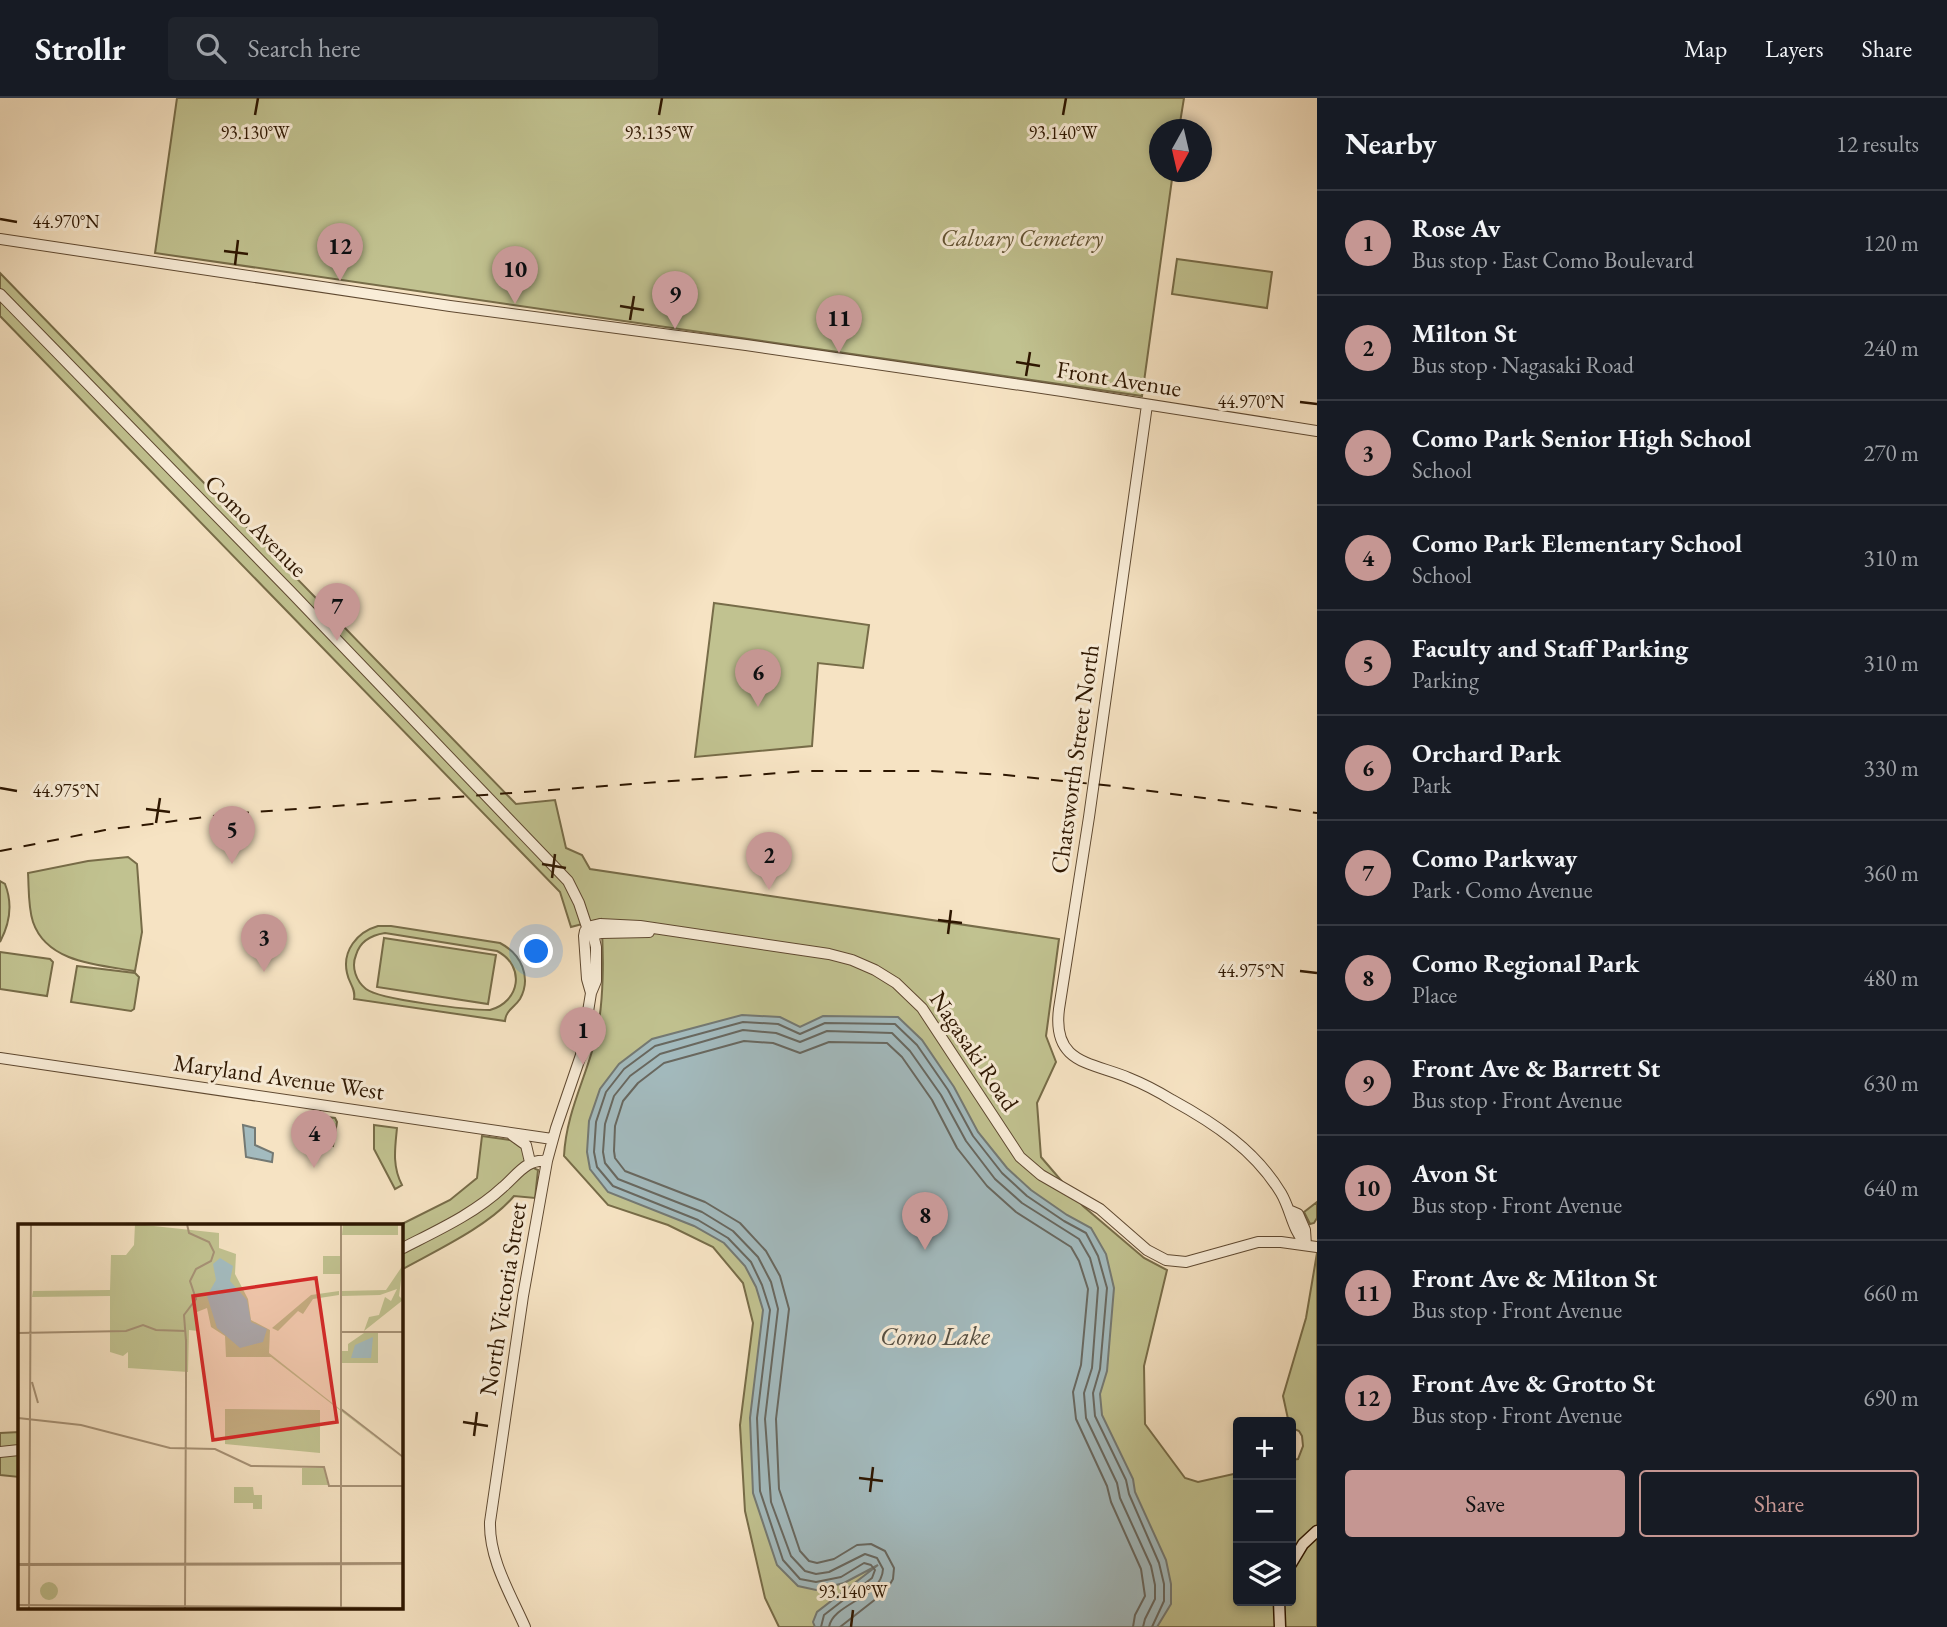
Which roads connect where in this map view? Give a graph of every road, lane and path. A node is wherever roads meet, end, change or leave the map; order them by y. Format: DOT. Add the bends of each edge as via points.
graph roads {
  1 [pos="0,239"];
  2 [pos="0,294"];
  3 [pos="1147,405"];
  4 [pos="1317,431"];
  5 [pos="660,931"];
  6 [pos="588,933"];
  7 [pos="622,933"];
  8 [pos="596,957"];
  9 [pos="591,993"];
  10 [pos="0,1058"];
  11 [pos="509,1133"];
  12 [pos="552,1139"];
  13 [pos="547,1161"];
  14 [pos="530,1163"];
  15 [pos="1306,1245"];
  16 [pos="1317,1247"];
  17 [pos="402,1248"];
  18 [pos="18,1450"];
  19 [pos="0,1452"];
  20 [pos="1317,1531"];
  21 [pos="1296,1556"];
  22 [pos="1279,1606"];
  23 [pos="525,1627"];
  24 [pos="1280,1627"];
  1 -- 3 [label="street, Front Avenue"];
  2 -- 6 [label="street, Como Avenue" via="568,881"];
  3 -- 4 [label="street, Front Avenue"];
  3 -- 15 [label="street, Chatsworth Street North" via="1058,1019 1062,1041 1079,1061 1129,1078 1203,1117 1234,1140 1298,1214"];
  5 -- 6 [label="street" via="600,924"];
  5 -- 7 [label="street"];
  5 -- 15 [label="street, Nagasaki Road" via="841,957 890,979 930,1017 1020,1157 1041,1175 1100,1209 1153,1254 1176,1262 1258,1242"];
  6 -- 7 [label="street"];
  6 -- 8 [label="street"];
  6 -- 9 [label="street"];
  7 -- 8 [label="street" via="604,941"];
  8 -- 9 [label="street"];
  9 -- 12 [label="street, North Victoria Street" via="585,1044"];
  10 -- 11 [label="street, Maryland Avenue West"];
  11 -- 12 [label="street, Maryland Avenue West"];
  11 -- 14 [label="street" via="526,1145"];
  12 -- 13 [label="street, North Victoria Street"];
  13 -- 14 [label="street"];
  13 -- 23 [label="street, North Victoria Street" via="489,1522 489,1542"];
  14 -- 17 [label="street" via="471,1211"];
  15 -- 16 [label="street"];
  18 -- 19 [label="street"];
  20 -- 21 [label="main road"];
  22 -- 24 [label="main road"];
}
